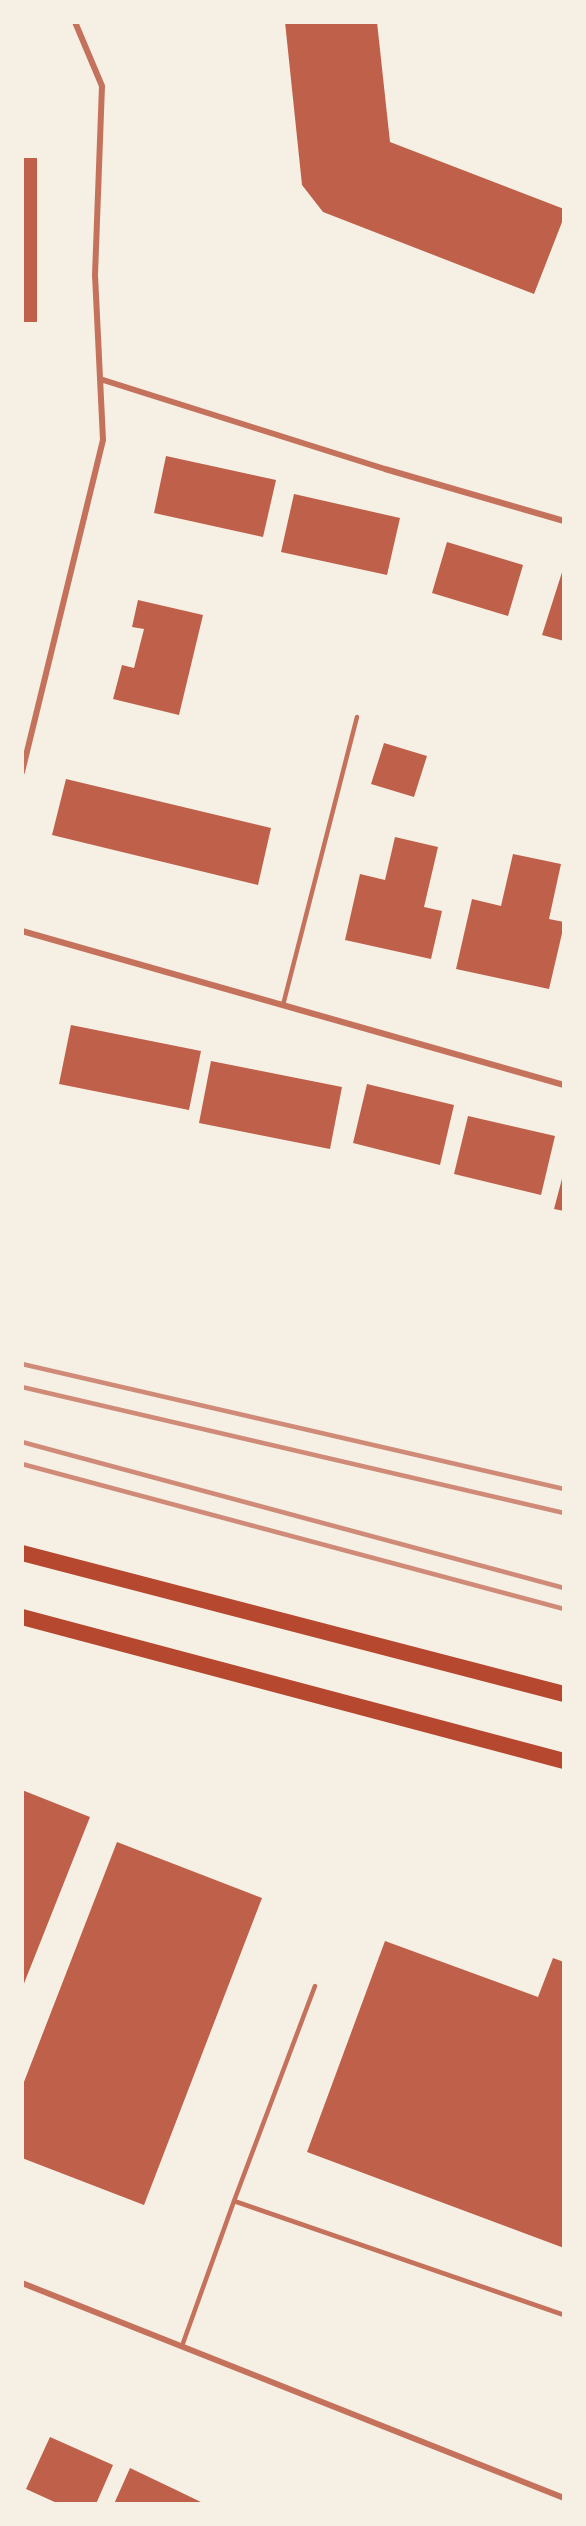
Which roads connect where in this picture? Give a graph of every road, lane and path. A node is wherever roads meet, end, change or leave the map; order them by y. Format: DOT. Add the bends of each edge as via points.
graph roads {
  1 [pos="75,22"];
  2 [pos="100,379"];
  3 [pos="564,521"];
  4 [pos="357,717"];
  5 [pos="22,772"];
  6 [pos="22,931"];
  7 [pos="283,1005"];
  8 [pos="564,1085"];
  9 [pos="22,1553"];
  10 [pos="22,1617"];
  11 [pos="564,1694"];
  12 [pos="564,1761"];
  13 [pos="315,1986"];
  14 [pos="234,2201"];
  15 [pos="22,2283"];
  16 [pos="564,2314"];
  17 [pos="182,2346"];
  18 [pos="564,2498"];
  1 -- 2 [label="street" via="102,86 95,275"];
  2 -- 3 [label="street"];
  2 -- 5 [label="street" via="103,440"];
  4 -- 7 [label="lane"];
  6 -- 7 [label="street"];
  7 -- 8 [label="street"];
  9 -- 11 [label="highway"];
  10 -- 12 [label="highway"];
  13 -- 14 [label="lane"];
  14 -- 16 [label="lane"];
  14 -- 17 [label="lane"];
  15 -- 17 [label="street"];
  17 -- 18 [label="street"];
}
